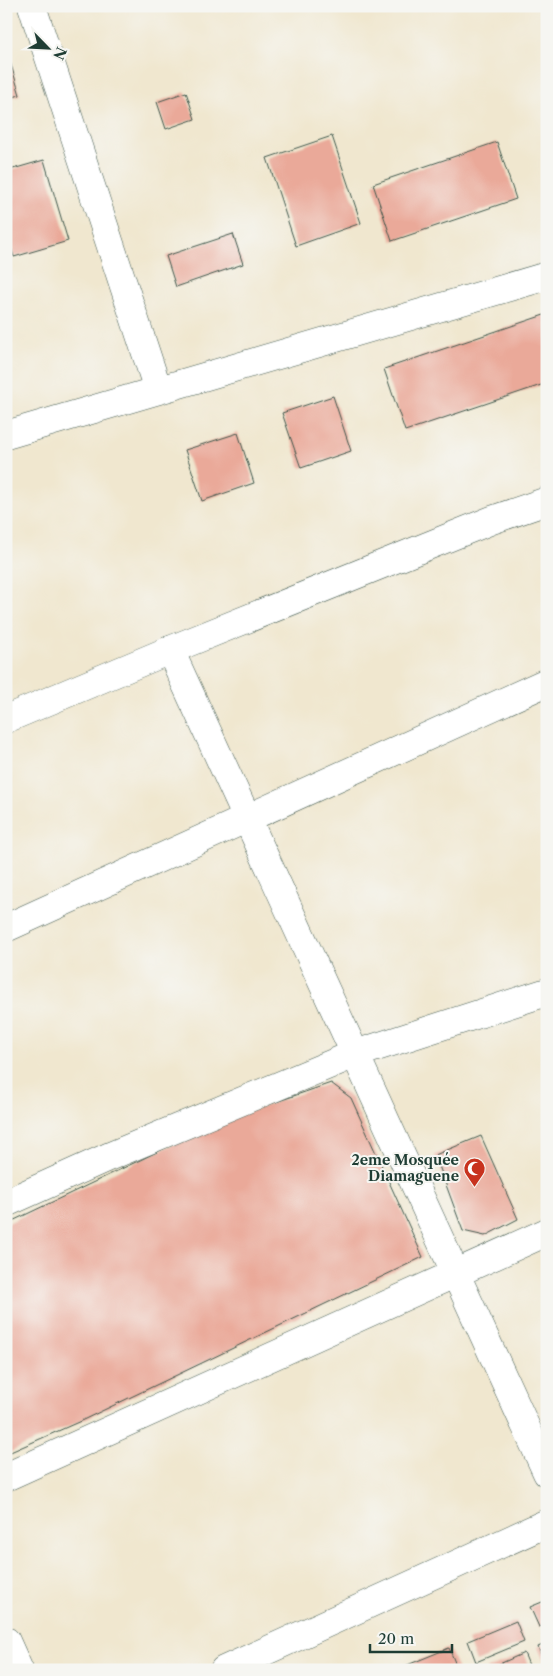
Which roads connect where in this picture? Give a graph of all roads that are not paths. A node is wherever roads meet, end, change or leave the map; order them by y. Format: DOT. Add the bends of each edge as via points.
graph roads {
  1 [pos="32,6"];
  2 [pos="547,276"];
  3 [pos="158,390"];
  4 [pos="6,435"];
  5 [pos="547,501"];
  6 [pos="170,650"];
  7 [pos="547,682"];
  8 [pos="6,719"];
  9 [pos="247,819"];
  10 [pos="6,928"];
  11 [pos="547,992"];
  12 [pos="355,1054"];
  13 [pos="6,1203"];
  14 [pos="547,1232"];
  15 [pos="455,1274"];
  16 [pos="547,1473"];
  17 [pos="6,1477"];
  18 [pos="547,1523"];
  19 [pos="6,1641"];
  20 [pos="19,1670"];
  21 [pos="224,1670"];
  1 -- 3 [label="street"];
  2 -- 3 [label="street"];
  3 -- 4 [label="street"];
  5 -- 6 [label="street" via="492,520"];
  6 -- 8 [label="street"];
  6 -- 9 [label="street"];
  7 -- 9 [label="street"];
  9 -- 10 [label="street"];
  9 -- 12 [label="street"];
  11 -- 12 [label="street"];
  12 -- 13 [label="street"];
  12 -- 15 [label="street"];
  14 -- 15 [label="street"];
  15 -- 16 [label="street"];
  15 -- 17 [label="street"];
  18 -- 21 [label="street"];
  19 -- 20 [label="street"];
}
